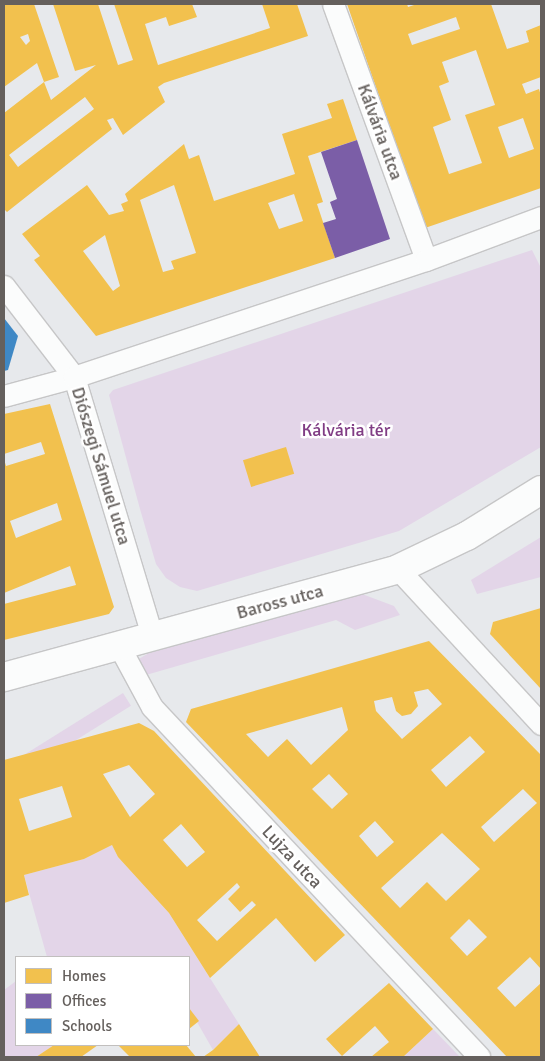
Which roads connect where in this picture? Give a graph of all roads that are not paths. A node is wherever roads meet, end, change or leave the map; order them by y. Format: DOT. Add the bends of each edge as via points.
graph roads {
  1 [pos="333,4"];
  2 [pos="541,217"];
  3 [pos="426,260"];
  4 [pos="4,286"];
  5 [pos="74,378"];
  6 [pos="4,396"];
  7 [pos="541,490"];
  8 [pos="398,569"];
  9 [pos="152,636"];
  10 [pos="119,646"];
  11 [pos="4,678"];
  12 [pos="541,724"];
  13 [pos="479,1057"];
  1 -- 3 [label="street, Kálvária utca"];
  2 -- 3 [label="street"];
  3 -- 5 [label="street"];
  4 -- 5 [label="street, Diószegi Sámuel utca"];
  5 -- 6 [label="street"];
  5 -- 9 [label="street, Diószegi Sámuel utca"];
  7 -- 8 [label="street, Baross utca" via="467,536"];
  8 -- 9 [label="street, Baross utca"];
  8 -- 12 [label="street"];
  9 -- 10 [label="street, Baross utca"];
  10 -- 11 [label="street, Baross utca"];
  10 -- 13 [label="street, Lujza utca" via="152,707"];
}
